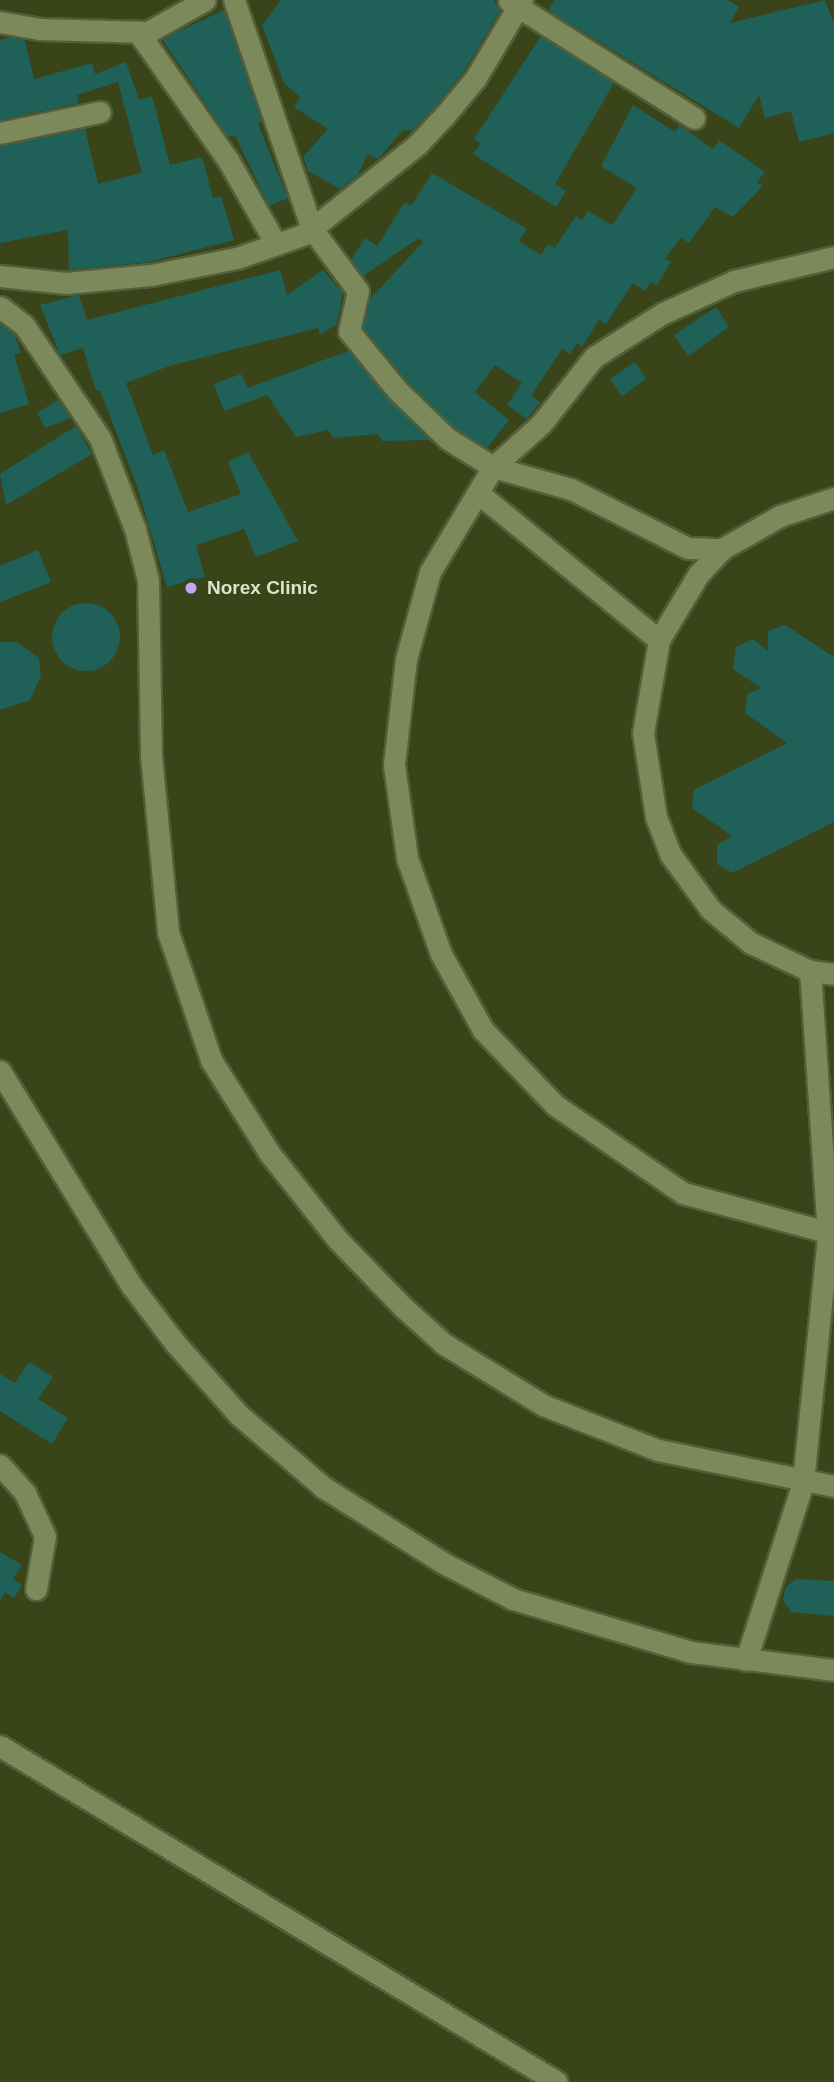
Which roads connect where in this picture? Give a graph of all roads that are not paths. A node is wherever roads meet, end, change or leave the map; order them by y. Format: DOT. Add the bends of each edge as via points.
graph roads {
  1 [pos="205,0"];
  2 [pos="234,0"];
  3 [pos="516,3"];
  4 [pos="0,22"];
  5 [pos="138,32"];
  6 [pos="100,112"];
  7 [pos="694,118"];
  8 [pos="0,133"];
  9 [pos="312,229"];
  10 [pos="276,244"];
  11 [pos="834,257"];
  12 [pos="0,276"];
  13 [pos="0,307"];
  14 [pos="493,467"];
  15 [pos="478,493"];
  16 [pos="834,498"];
  17 [pos="722,549"];
  18 [pos="659,640"];
  19 [pos="810,971"];
  20 [pos="834,974"];
  21 [pos="0,1071"];
  22 [pos="831,1234"];
  23 [pos="0,1465"];
  24 [pos="803,1482"];
  25 [pos="834,1486"];
  26 [pos="36,1588"];
  27 [pos="746,1660"];
  28 [pos="834,1670"];
  29 [pos="0,1746"];
  30 [pos="557,2082"];
  1 -- 5 [label="street" via="148,32"];
  2 -- 9 [label="street"];
  3 -- 7 [label="street"];
  3 -- 9 [label="street" via="475,79 445,115 417,145"];
  4 -- 5 [label="street" via="39,29"];
  5 -- 10 [label="street" via="222,150"];
  6 -- 8 [label="street"];
  9 -- 10 [label="street"];
  9 -- 14 [label="street" via="358,291 349,331 431,422"];
  10 -- 12 [label="street" via="237,258 151,275 66,283"];
  11 -- 14 [label="street" via="734,281 663,313 594,357 541,424"];
  13 -- 24 [label="street" via="24,325 100,438 135,529 148,580 151,755 168,932 211,1060 270,1154 338,1240 404,1308 444,1343 543,1405 658,1451"];
  14 -- 15 [label="street"];
  14 -- 17 [label="street" via="571,489 688,548"];
  15 -- 18 [label="street"];
  15 -- 22 [label="street" via="430,572 406,659 394,765 407,858 441,954 483,1030 555,1105 628,1160 682,1193"];
  16 -- 17 [label="street" via="780,516"];
  17 -- 18 [label="street" via="698,575"];
  18 -- 19 [label="street" via="643,733 646,780 670,853 711,911 751,943"];
  19 -- 20 [label="street"];
  19 -- 22 [label="street"];
  21 -- 27 [label="street" via="145,1304 239,1415 323,1487 447,1565 513,1599 639,1640"];
  22 -- 24 [label="street"];
  23 -- 26 [label="street" via="25,1493 45,1536"];
  24 -- 25 [label="street"];
  24 -- 27 [label="street"];
  27 -- 28 [label="street"];
  29 -- 30 [label="street"];
}
